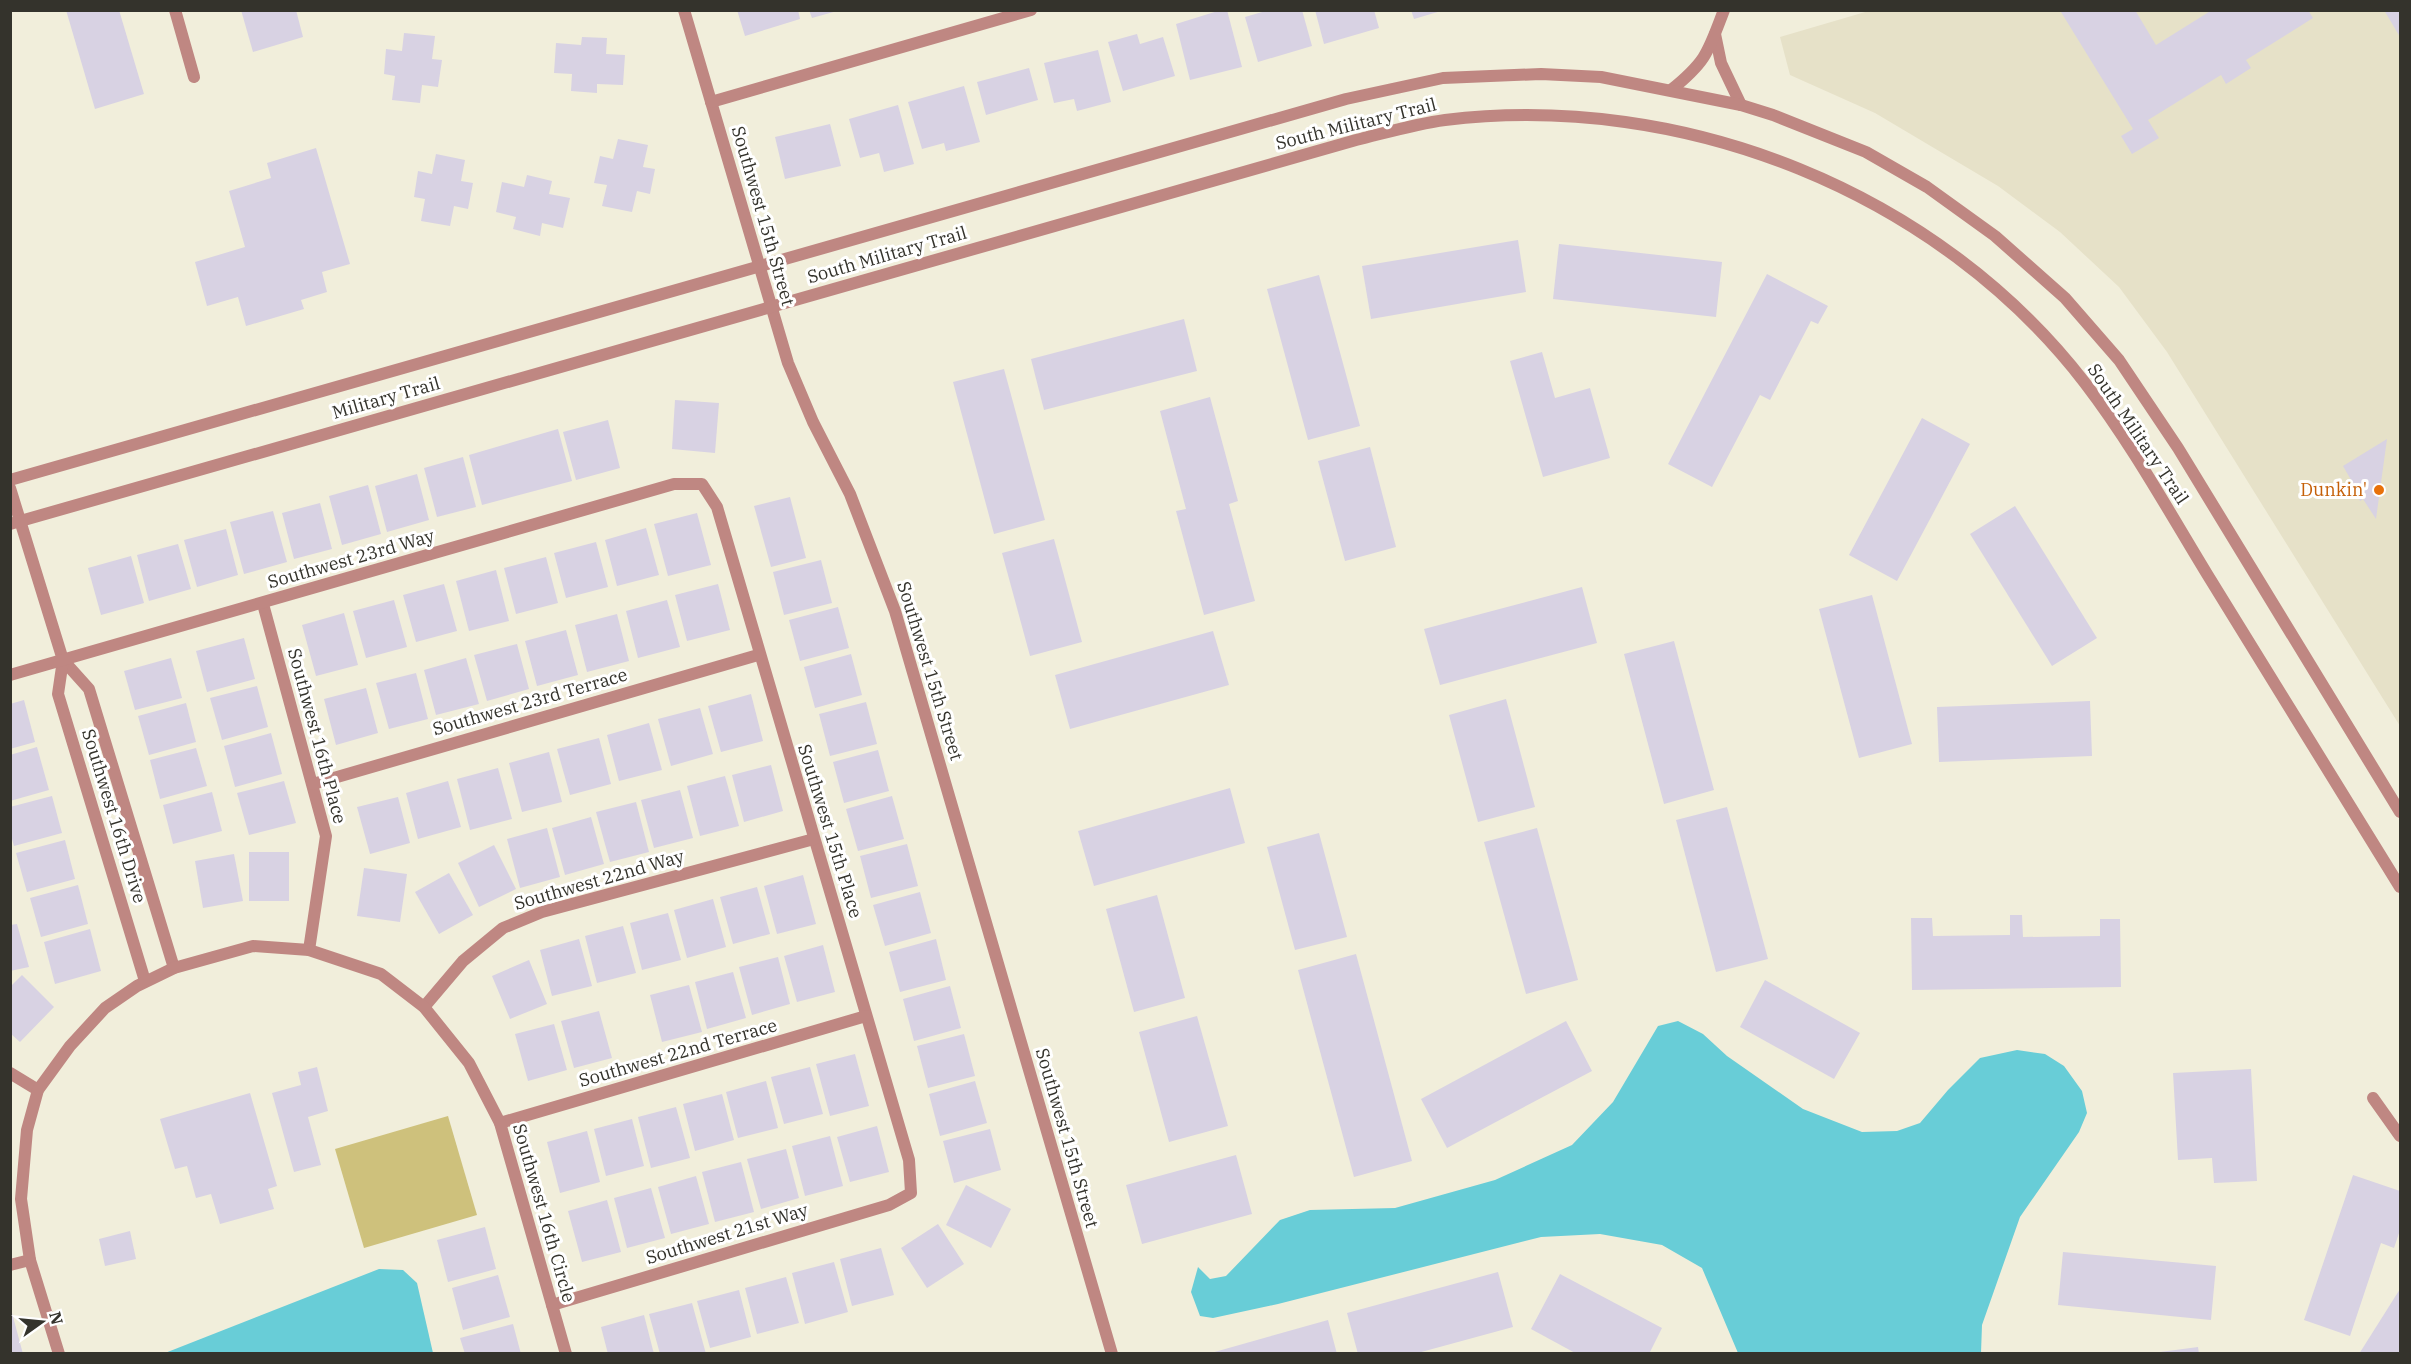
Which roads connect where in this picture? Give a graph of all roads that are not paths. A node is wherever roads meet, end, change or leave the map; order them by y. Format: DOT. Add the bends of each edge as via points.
graph roads {
  1 [pos="175,10"];
  2 [pos="684,10"];
  3 [pos="1031,10"];
  4 [pos="1724,10"];
  5 [pos="1715,33"];
  6 [pos="194,77"];
  7 [pos="1671,90"];
  8 [pos="711,102"];
  9 [pos="1741,105"];
  10 [pos="758,265"];
  11 [pos="771,307"];
  12 [pos="10,480"];
  13 [pos="702,484"];
  14 [pos="10,488"];
  15 [pos="15,522"];
  16 [pos="263,604"];
  17 [pos="758,655"];
  18 [pos="63,660"];
  19 [pos="10,675"];
  20 [pos="313,784"];
  21 [pos="2400,812"];
  22 [pos="814,839"];
  23 [pos="2400,887"];
  24 [pos="309,950"];
  25 [pos="174,968"];
  26 [pos="145,981"];
  27 [pos="423,1007"];
  28 [pos="866,1016"];
  29 [pos="10,1073"];
  30 [pos="38,1090"];
  31 [pos="2373,1098"];
  32 [pos="501,1123"];
  33 [pos="2400,1136"];
  34 [pos="911,1193"];
  35 [pos="30,1260"];
  36 [pos="10,1265"];
  37 [pos="552,1305"];
  38 [pos="58,1353"];
  39 [pos="566,1353"];
  40 [pos="1112,1353"];
  1 -- 6 [label="street"];
  2 -- 8 [label="street, Southwest 15th Street"];
  3 -- 8 [label="street"];
  4 -- 5 [label="street"];
  5 -- 7 [label="street" via="1706,58"];
  5 -- 9 [label="street" via="1721,63"];
  7 -- 9 [label="street, South Military Trail"];
  7 -- 10 [label="street, South Military Trail" via="1601,77 1541,74 1443,78 1346,99"];
  8 -- 10 [label="street, Southwest 15th Street"];
  9 -- 21 [label="street, South Military Trail" via="1866,152 1928,187 1995,236 2065,298 2119,360 2178,448"];
  10 -- 11 [label="street, Southwest 15th Street"];
  10 -- 12 [label="street, Military Trail"];
  11 -- 15 [label="street, Military Trail"];
  11 -- 23 [label="street, South Military Trail" via="1356,140 1445,120 1599,118 1695,134 1769,156 1856,193 1974,270 2037,329 2085,383 2143,470"];
  11 -- 40 [label="street, Southwest 15th Street" via="788,363 850,494 895,611"];
  13 -- 16 [label="street, Southwest 23rd Way" via="674,484"];
  13 -- 17 [label="street, Southwest 15th Place" via="717,507"];
  14 -- 15 [label="street, Southwest 16th Drive"];
  15 -- 18 [label="street, Southwest 16th Drive"];
  16 -- 18 [label="street, Southwest 23rd Way"];
  16 -- 20 [label="street, Southwest 16th Place"];
  17 -- 20 [label="street, Southwest 23rd Terrace"];
  17 -- 22 [label="street, Southwest 15th Place"];
  18 -- 19 [label="street, Southwest 23rd Way"];
  18 -- 25 [label="street, Southwest 16th Drive" via="89,688"];
  18 -- 26 [label="street, Southwest 16th Drive" via="58,694"];
  20 -- 24 [label="street, Southwest 16th Place" via="326,836"];
  22 -- 27 [label="street, Southwest 22nd Way" via="542,912 503,928 463,961"];
  22 -- 28 [label="street, Southwest 15th Place"];
  24 -- 25 [label="street, Southwest 16th Circle" via="253,946"];
  24 -- 27 [label="street, Southwest 16th Circle" via="381,974"];
  25 -- 26 [label="street, Southwest 16th Circle"];
  26 -- 30 [label="street, Southwest 16th Circle" via="105,1008 70,1046"];
  27 -- 32 [label="street, Southwest 16th Circle" via="469,1063"];
  28 -- 32 [label="street, Southwest 22nd Terrace"];
  28 -- 34 [label="street, Southwest 15th Place" via="909,1160"];
  29 -- 30 [label="street"];
  30 -- 35 [label="street" via="27,1130 21,1199"];
  31 -- 33 [label="street"];
  32 -- 37 [label="street, Southwest 16th Circle"];
  34 -- 37 [label="street, Southwest 21st Way" via="890,1205"];
  35 -- 36 [label="street"];
  35 -- 38 [label="street"];
  37 -- 39 [label="street, Southwest 16th Circle"];
}
